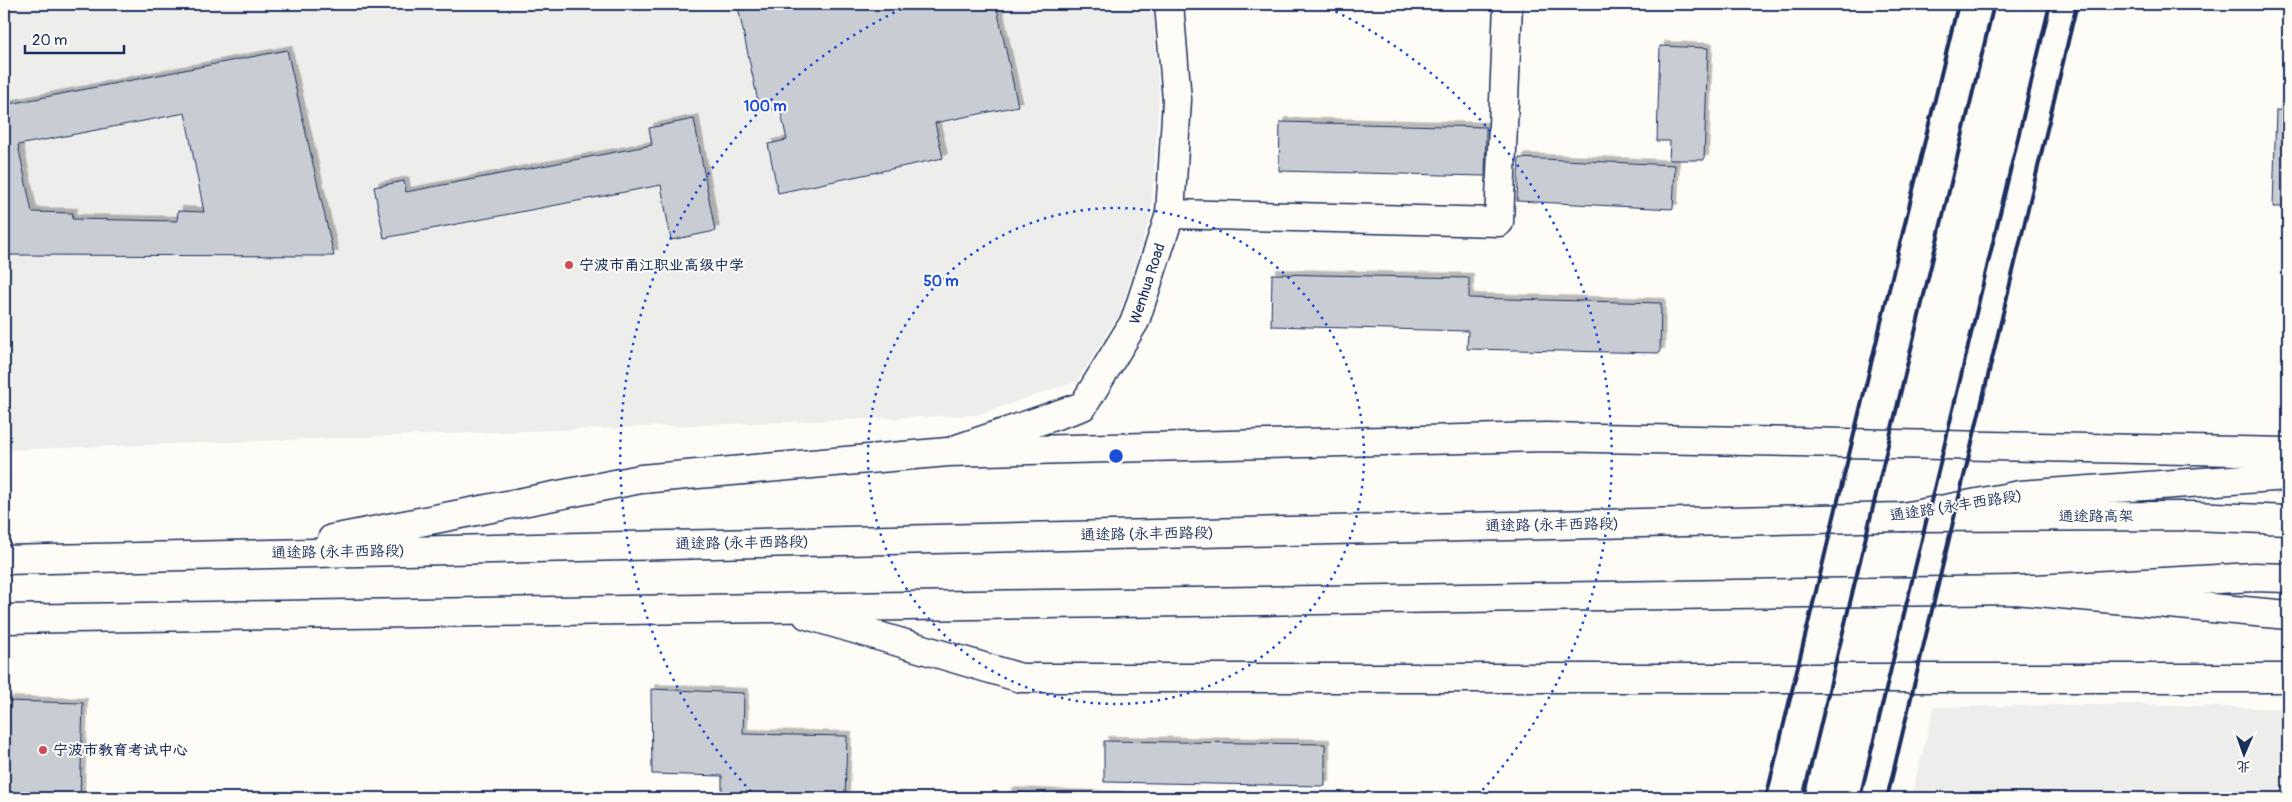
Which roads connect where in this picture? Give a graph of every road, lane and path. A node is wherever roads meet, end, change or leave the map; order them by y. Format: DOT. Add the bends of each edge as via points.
graph roads {
  1 [pos="1169,4"];
  2 [pos="1508,4"];
  3 [pos="1170,214"];
  4 [pos="948,452"];
  5 [pos="2288,452"];
  6 [pos="2288,476"];
  7 [pos="1903,517"];
  8 [pos="2288,520"];
  9 [pos="258,554"];
  10 [pos="4,560"];
  11 [pos="2288,578"];
  12 [pos="2015,590"];
  13 [pos="779,607"];
  14 [pos="2288,614"];
  15 [pos="4,619"];
  16 [pos="2288,678"];
  1 -- 3 [label="main road, Wenhua Road" via="1177,100"];
  2 -- 3 [label="main road" via="1499,222"];
  3 -- 4 [label="main road, Wenhua Road" via="1135,321 1083,406"];
  4 -- 5 [label="main road" via="1546,437"];
  4 -- 9 [label="main road" via="641,479"];
  6 -- 7 [label="main road, 通途路 (永丰西路段)" via="2020,495"];
  7 -- 8 [label="main road, 通途路高架" via="2192,516"];
  7 -- 9 [label="main road, 通途路 (永丰西路段)"];
  9 -- 10 [label="main road, 通途路 (永丰西路段)"];
  11 -- 12 [label="main road"];
  12 -- 13 [label="main road"];
  12 -- 14 [label="main road"];
  13 -- 15 [label="main road"];
  13 -- 16 [label="main road" via="1021,678"];
}
